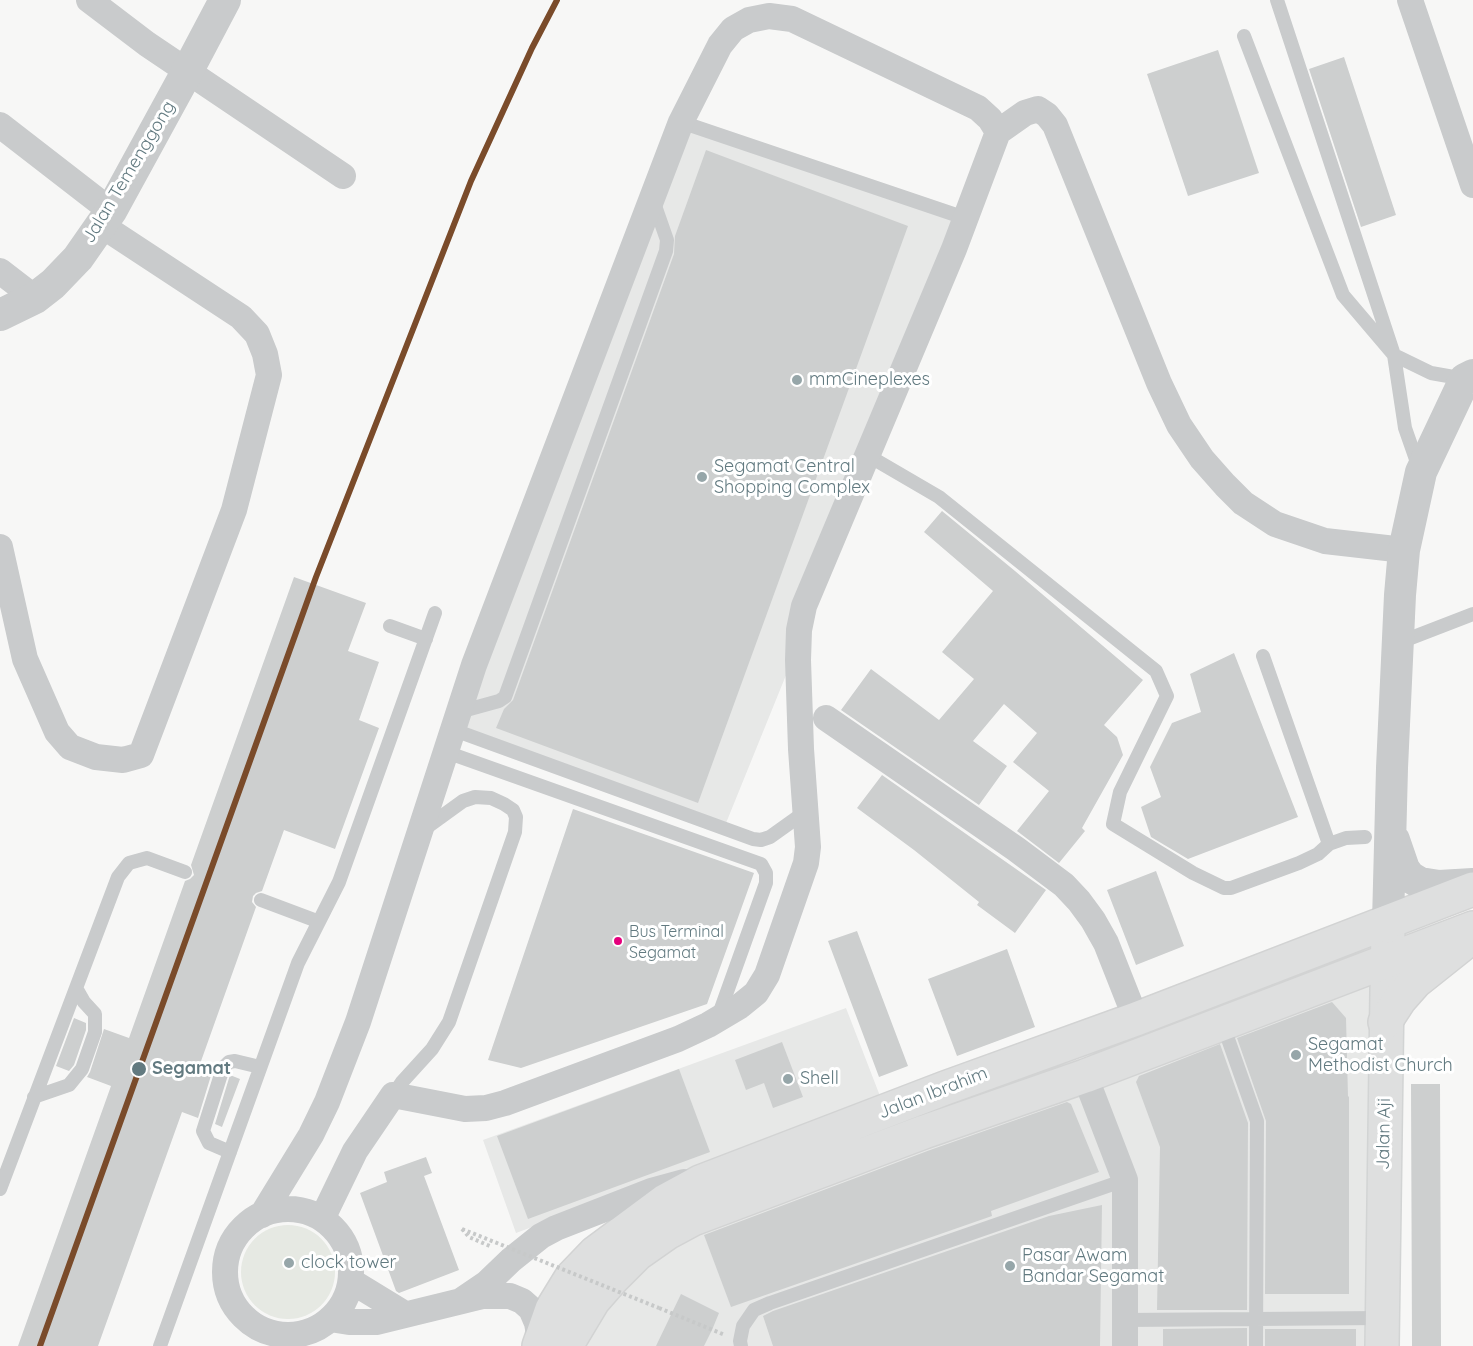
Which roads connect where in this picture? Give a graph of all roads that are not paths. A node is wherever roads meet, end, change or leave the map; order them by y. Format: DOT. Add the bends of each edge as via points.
graph roads {
  1 [pos="89,0"];
  2 [pos="225,0"];
  3 [pos="1277,0"];
  4 [pos="1410,0"];
  5 [pos="1244,36"];
  6 [pos="187,72"];
  7 [pos="681,122"];
  8 [pos="0,125"];
  9 [pos="998,132"];
  10 [pos="343,176"];
  11 [pos="1473,185"];
  12 [pos="652,198"];
  13 [pos="106,218"];
  14 [pos="965,218"];
  15 [pos="0,271"];
  16 [pos="35,298"];
  17 [pos="0,315"];
  18 [pos="1394,355"];
  19 [pos="1469,377"];
  20 [pos="867,455"];
  21 [pos="1420,472"];
  22 [pos="0,547"];
  23 [pos="1404,550"];
  24 [pos="435,613"];
  25 [pos="1473,614"];
  26 [pos="390,626"];
  27 [pos="426,639"];
  28 [pos="1398,643"];
  29 [pos="1263,656"];
  30 [pos="826,718"];
  31 [pos="453,731"];
  32 [pos="805,813"];
  33 [pos="1378,832"];
  34 [pos="419,833"];
  35 [pos="1329,844"];
  36 [pos="185,872"];
  37 [pos="1473,884"];
  38 [pos="1473,890"];
  39 [pos="261,900"];
  40 [pos="317,921"];
  41 [pos="1388,922"];
  42 [pos="1473,928"];
  43 [pos="1473,937"];
  44 [pos="1387,959"];
  45 [pos="76,988"];
  46 [pos="1136,1019"];
  47 [pos="717,1020"];
  48 [pos="1222,1022"];
  49 [pos="1385,1022"];
  50 [pos="260,1067"];
  51 [pos="1085,1076"];
  52 [pos="393,1095"];
  53 [pos="34,1097"];
  54 [pos="230,1152"];
  55 [pos="1125,1180"];
  56 [pos="700,1182"];
  57 [pos="0,1189"];
  58 [pos="262,1215"];
  59 [pos="322,1219"];
  60 [pos="351,1281"];
  61 [pos="462,1300"];
  62 [pos="405,1314"];
  63 [pos="1256,1318"];
  64 [pos="1125,1320"];
  65 [pos="248,1321"];
  66 [pos="1382,1332"];
  67 [pos="313,1333"];
  68 [pos="548,1344"];
  69 [pos="160,1346"];
  70 [pos="253,1346"];
  71 [pos="741,1346"];
  72 [pos="1125,1346"];
  73 [pos="1256,1346"];
  1 -- 6 [label="street"];
  2 -- 6 [label="street, Jalan Temenggong"];
  3 -- 18 [label="lane"];
  4 -- 11 [label="street"];
  5 -- 18 [label="lane" via="1343,295"];
  6 -- 10 [label="street"];
  6 -- 13 [label="street, Jalan Temenggong"];
  7 -- 9 [label="street" via="720,45 734,28 769,16 792,19 978,108"];
  7 -- 12 [label="street"];
  7 -- 14 [label="lane"];
  8 -- 13 [label="street"];
  9 -- 14 [label="street"];
  9 -- 23 [label="street" via="1025,113 1038,109 1055,125 1179,425 1225,485 1275,524 1325,541"];
  12 -- 31 [label="street" via="474,665"];
  12 -- 31 [label="lane" via="667,240 666,251 505,697"];
  13 -- 16 [label="street, Jalan Temenggong" via="78,258"];
  13 -- 22 [label="street" via="241,317 257,334 266,354 268,375 234,510 141,755 123,760 96,757 70,747 57,732 25,659"];
  14 -- 20 [label="street"];
  15 -- 16 [label="street"];
  16 -- 17 [label="street, Jalan Temenggong"];
  18 -- 19 [label="lane" via="1431,373"];
  18 -- 21 [label="lane" via="1405,428"];
  19 -- 21 [label="street"];
  20 -- 32 [label="street" via="804,606 799,630"];
  20 -- 35 [label="lane" via="939,497 1156,671 1167,696 1120,792 1113,824 1224,888 1299,863"];
  21 -- 23 [label="street"];
  23 -- 28 [label="street"];
  24 -- 27 [label="lane"];
  25 -- 28 [label="lane"];
  26 -- 27 [label="lane"];
  27 -- 40 [label="lane" via="339,882"];
  28 -- 33 [label="street"];
  29 -- 35 [label="lane"];
  30 -- 46 [label="street" via="1064,885 1106,943"];
  31 -- 32 [label="lane" via="753,839 770,837"];
  31 -- 34 [label="street"];
  31 -- 47 [label="lane" via="761,864 766,883"];
  32 -- 47 [label="street" via="806,863 767,975 756,993"];
  33 -- 35 [label="lane"];
  33 -- 37 [label="street" via="1396,849 1410,877 1420,883"];
  33 -- 41 [label="street"];
  34 -- 52 [label="lane" via="463,801 475,797 504,804 516,817 515,832 449,1022"];
  34 -- 58 [label="street" via="327,1102 312,1135"];
  36 -- 45 [label="lane" via="147,858 129,863 118,877"];
  38 -- 41 [label="main road, Jalan Ibrahim"];
  39 -- 40 [label="lane"];
  40 -- 50 [label="lane"];
  41 -- 44 [label="main road, Jalan Aji"];
  41 -- 46 [label="main road, Jalan Ibrahim"];
  42 -- 44 [label="main road, Jalan Ibrahim"];
  43 -- 49 [label="main road" via="1415,982"];
  44 -- 48 [label="main road, Jalan Ibrahim"];
  44 -- 49 [label="main road, Jalan Aji"];
  45 -- 53 [label="lane"];
  45 -- 53 [label="lane" via="95,1014 95,1032 82,1069 69,1085"];
  46 -- 56 [label="main road, Jalan Ibrahim"];
  47 -- 52 [label="street" via="678,1039 486,1108 465,1109"];
  48 -- 51 [label="main road, Jalan Ibrahim"];
  48 -- 63 [label="lane" via="1257,1121"];
  49 -- 66 [label="main road, Jalan Aji"];
  50 -- 54 [label="lane"];
  50 -- 54 [label="lane" via="236,1061 223,1068 202,1131 209,1143"];
  51 -- 55 [label="street"];
  51 -- 68 [label="main road, Jalan Ibrahim" via="693,1219 637,1254"];
  52 -- 59 [label="street" via="355,1151"];
  53 -- 57 [label="lane"];
  54 -- 69 [label="lane"];
  55 -- 64 [label="street"];
  55 -- 71 [label="lane" via="770,1303 754,1310 743,1326"];
  56 -- 61 [label="street" via="651,1191 556,1227"];
  56 -- 68 [label="main road, Jalan Ibrahim" via="665,1201 595,1252 571,1278 552,1309"];
  58 -- 59 [label="street" via="282,1210 303,1211"];
  58 -- 65 [label="street" via="235,1239 225,1274 228,1292"];
  59 -- 60 [label="street" via="342,1239 348,1252"];
  60 -- 62 [label="street"];
  60 -- 67 [label="street" via="344,1302"];
  61 -- 62 [label="street"];
  61 -- 68 [label="street" via="497,1295 522,1301 531,1309"];
  62 -- 67 [label="street" via="349,1322"];
  63 -- 64 [label="lane"];
  63 -- 66 [label="lane"];
  63 -- 73 [label="lane"];
  64 -- 72 [label="street"];
  65 -- 67 [label="street" via="288,1336"];
  65 -- 70 [label="street"];
}
